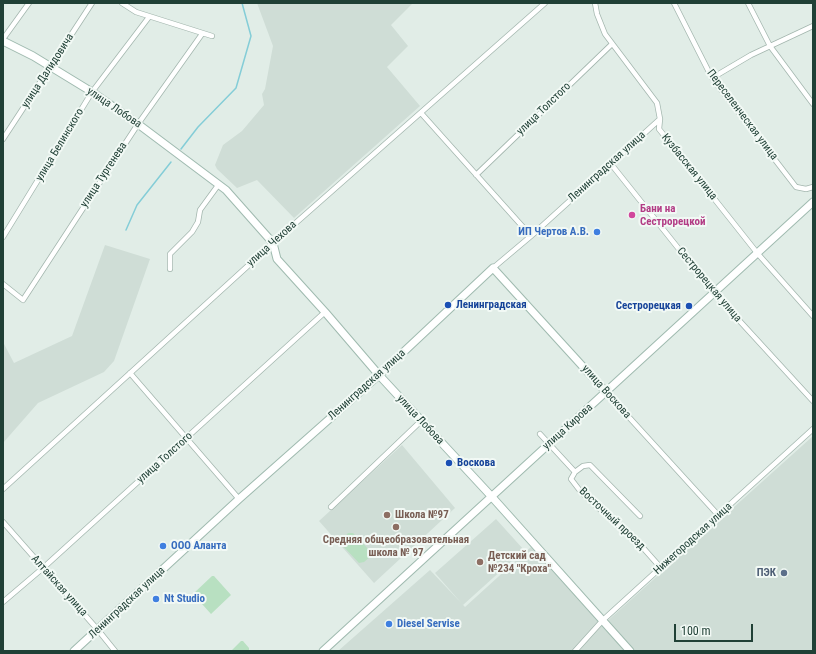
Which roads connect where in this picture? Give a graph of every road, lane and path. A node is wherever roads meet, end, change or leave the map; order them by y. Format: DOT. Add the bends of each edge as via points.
graph roads {
  1 [pos="29,3"];
  2 [pos="92,3"];
  3 [pos="122,3"];
  4 [pos="545,3"];
  5 [pos="595,3"];
  6 [pos="674,3"];
  7 [pos="748,3"];
  8 [pos="149,17"];
  9 [pos="813,26"];
  10 [pos="202,34"];
  11 [pos="212,36"];
  12 [pos="3,40"];
  13 [pos="612,44"];
  14 [pos="770,46"];
  15 [pos="51,67"];
  16 [pos="712,78"];
  17 [pos="92,92"];
  18 [pos="813,104"];
  19 [pos="421,113"];
  20 [pos="660,119"];
  21 [pos="138,124"];
  22 [pos="3,139"];
  23 [pos="611,164"];
  24 [pos="476,175"];
  25 [pos="219,184"];
  26 [pos="813,187"];
  27 [pos="813,202"];
  28 [pos="3,236"];
  29 [pos="531,236"];
  30 [pos="273,243"];
  31 [pos="758,254"];
  32 [pos="493,268"];
  33 [pos="170,269"];
  34 [pos="3,284"];
  35 [pos="714,293"];
  36 [pos="325,312"];
  37 [pos="813,316"];
  38 [pos="130,373"];
  39 [pos="379,375"];
  40 [pos="606,392"];
  41 [pos="813,401"];
  42 [pos="421,421"];
  43 [pos="813,429"];
  44 [pos="540,434"];
  45 [pos="186,439"];
  46 [pos="549,444"];
  47 [pos="575,472"];
  48 [pos="3,489"];
  49 [pos="492,497"];
  50 [pos="239,499"];
  51 [pos="331,506"];
  52 [pos="640,516"];
  53 [pos="719,516"];
  54 [pos="3,522"];
  55 [pos="43,568"];
  56 [pos="661,568"];
  57 [pos="3,602"];
  58 [pos="603,620"];
  59 [pos="98,630"];
  60 [pos="74,651"];
  61 [pos="115,651"];
  62 [pos="323,651"];
  63 [pos="575,651"];
  64 [pos="630,651"];
  1 -- 12 [label="street"];
  2 -- 15 [label="street, улица Далидовича"];
  3 -- 8 [label="street"];
  4 -- 19 [label="street, улица Чехова"];
  5 -- 13 [label="street, Кузбасская улица" via="605,34"];
  6 -- 16 [label="street, Переселенческая улица"];
  7 -- 14 [label="street"];
  8 -- 10 [label="street"];
  8 -- 17 [label="street, улица Белинского"];
  9 -- 14 [label="street"];
  10 -- 11 [label="street"];
  10 -- 21 [label="street, улица Тургенева"];
  12 -- 15 [label="street, улица Лобова"];
  13 -- 20 [label="street, Кузбасская улица" via="657,103"];
  13 -- 24 [label="street, улица Толстого"];
  14 -- 16 [label="street"];
  14 -- 18 [label="street"];
  15 -- 17 [label="street, улица Лобова"];
  15 -- 22 [label="street, улица Далидовича"];
  16 -- 26 [label="street, Переселенческая улица" via="796,186 806,189"];
  17 -- 21 [label="street, улица Лобова"];
  17 -- 28 [label="street, улица Белинского"];
  19 -- 24 [label="street"];
  19 -- 30 [label="street, улица Чехова"];
  20 -- 23 [label="street, Ленинградская улица"];
  20 -- 31 [label="street, Кузбасская улица" via="659,129"];
  21 -- 25 [label="street, улица Лобова"];
  21 -- 34 [label="street, улица Тургенева" via="23,300"];
  23 -- 29 [label="street, Ленинградская улица"];
  23 -- 35 [label="street, Сестрорецкая улица"];
  24 -- 29 [label="street"];
  25 -- 30 [label="street, улица Лобова"];
  25 -- 33 [label="street" via="200,210 198,222 192,232 170,254"];
  27 -- 31 [label="street, улица Кирова"];
  29 -- 32 [label="street, Ленинградская улица"];
  30 -- 36 [label="street, улица Лобова" via="277,259"];
  30 -- 38 [label="street, улица Чехова"];
  31 -- 35 [label="street, улица Кирова"];
  31 -- 37 [label="street, Кузбасская улица"];
  32 -- 39 [label="street, Ленинградская улица"];
  32 -- 40 [label="street, улица Воскова"];
  35 -- 40 [label="street, улица Кирова"];
  35 -- 41 [label="street, Сестрорецкая улица"];
  36 -- 39 [label="street, улица Лобова"];
  36 -- 45 [label="street, улица Толстого"];
  38 -- 45 [label="street"];
  38 -- 48 [label="street, улица Чехова"];
  39 -- 42 [label="street, улица Лобова"];
  39 -- 50 [label="street, Ленинградская улица"];
  40 -- 46 [label="street, улица Кирова"];
  40 -- 53 [label="street, улица Воскова"];
  42 -- 49 [label="street, улица Лобова"];
  42 -- 51 [label="street"];
  43 -- 53 [label="street, Нижегородская улица"];
  44 -- 46 [label="street"];
  45 -- 50 [label="street"];
  45 -- 55 [label="street, улица Толстого"];
  46 -- 47 [label="street"];
  46 -- 49 [label="street, улица Кирова"];
  47 -- 52 [label="street" via="583,466 590,465"];
  47 -- 56 [label="street, Восточный проезд" via="571,479 581,492 637,541"];
  49 -- 58 [label="street, улица Лобова"];
  49 -- 62 [label="street, улица Кирова"];
  50 -- 59 [label="street, Ленинградская улица"];
  53 -- 56 [label="street, Нижегородская улица"];
  54 -- 55 [label="street, Алтайская улица"];
  55 -- 57 [label="street, улица Толстого"];
  55 -- 59 [label="street, Алтайская улица"];
  56 -- 58 [label="street, Нижегородская улица"];
  58 -- 63 [label="street, Нижегородская улица"];
  58 -- 64 [label="street, улица Лобова"];
  59 -- 60 [label="street, Ленинградская улица"];
  59 -- 61 [label="street, Алтайская улица"];
}
